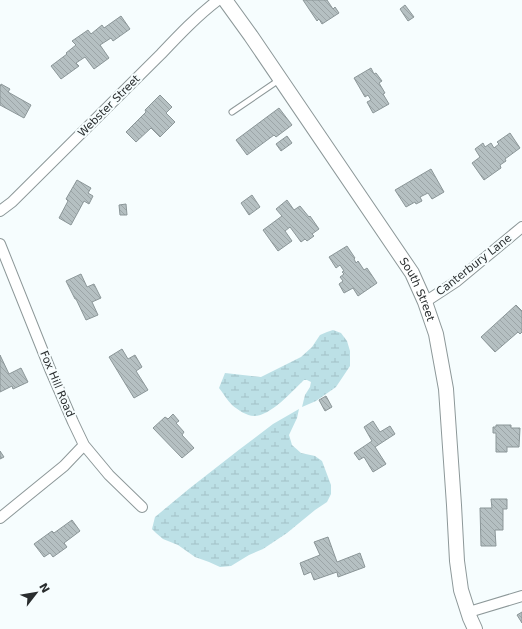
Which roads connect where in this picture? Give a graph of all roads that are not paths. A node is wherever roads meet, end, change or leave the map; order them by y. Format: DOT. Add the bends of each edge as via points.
graph roads {
  1 [pos="218,0"];
  2 [pos="225,0"];
  3 [pos="280,79"];
  4 [pos="232,112"];
  5 [pos="0,211"];
  6 [pos="522,227"];
  7 [pos="0,244"];
  8 [pos="426,302"];
  9 [pos="84,445"];
  10 [pos="142,508"];
  11 [pos="0,518"];
  12 [pos="522,596"];
  13 [pos="469,612"];
  14 [pos="475,629"];
  1 -- 5 [label="street, Webster Street"];
  2 -- 3 [label="street, South Street"];
  3 -- 4 [label="lane"];
  3 -- 8 [label="street, South Street" via="412,273"];
  6 -- 8 [label="street, Canterbury Lane"];
  7 -- 9 [label="street, Fox Hill Road" via="50,369"];
  8 -- 13 [label="street, South Street" via="436,334 446,389 457,561 461,590"];
  9 -- 10 [label="street, Fox Hill Road"];
  9 -- 11 [label="street" via="64,466"];
  12 -- 13 [label="street"];
  13 -- 14 [label="street, South Street"];
}
